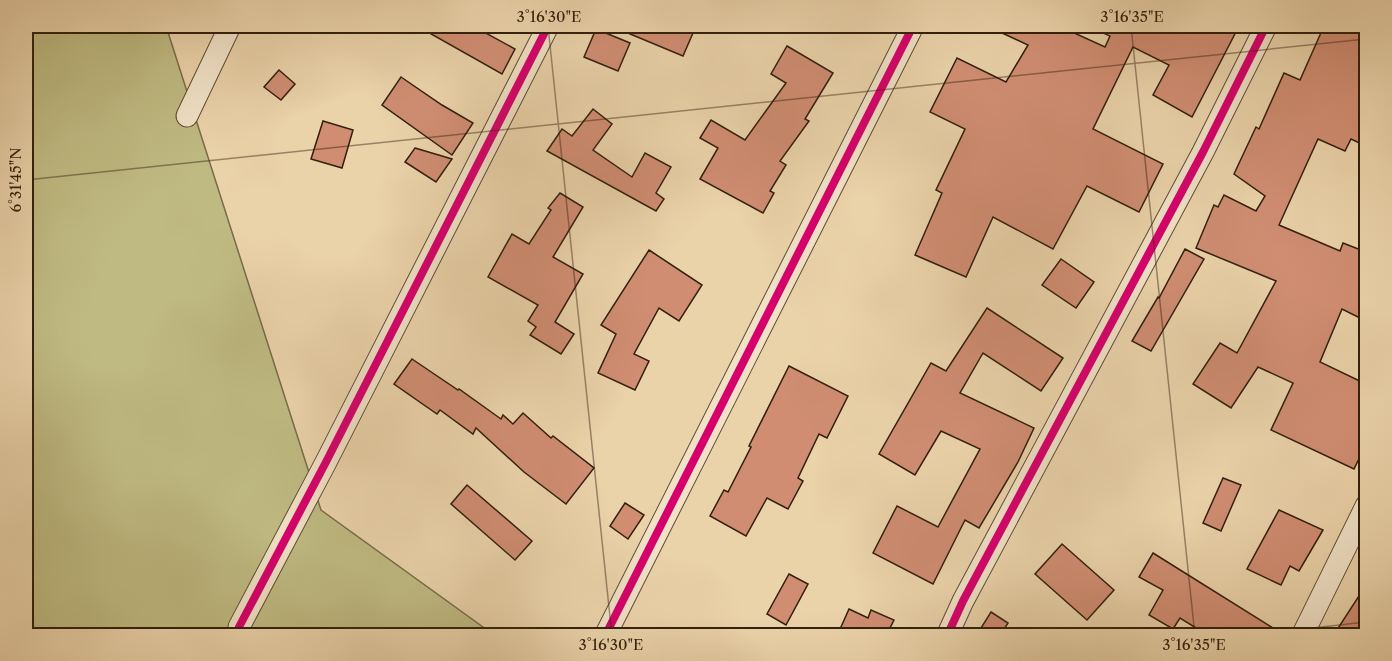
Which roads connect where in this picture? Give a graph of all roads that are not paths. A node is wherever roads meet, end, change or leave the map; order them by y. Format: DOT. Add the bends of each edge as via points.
graph roads {
  1 [pos="230,26"];
  2 [pos="548,26"];
  3 [pos="913,26"];
  4 [pos="1266,26"];
  5 [pos="187,116"];
  6 [pos="1366,506"];
  7 [pos="1359,540"];
  8 [pos="239,627"];
  9 [pos="605,636"];
  10 [pos="947,636"];
  11 [pos="1302,636"];
  1 -- 5 [label="street"];
  2 -- 8 [label="street"];
  3 -- 9 [label="street"];
  4 -- 10 [label="street"];
  6 -- 7 [label="street"];
  7 -- 11 [label="street"];
}
